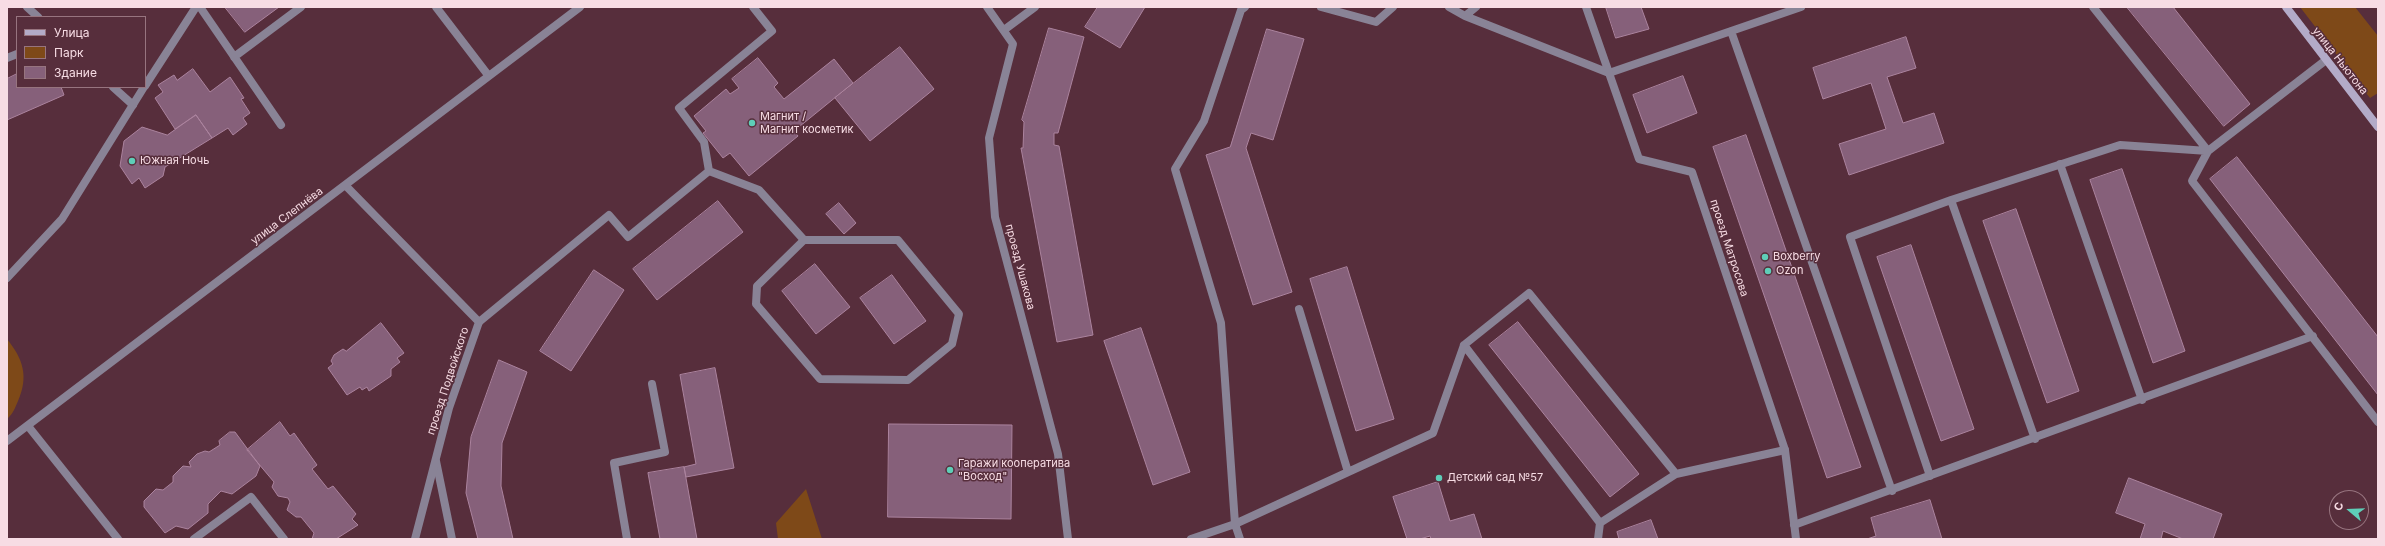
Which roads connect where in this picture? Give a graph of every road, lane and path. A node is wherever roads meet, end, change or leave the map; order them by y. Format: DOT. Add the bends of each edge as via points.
graph roads {
  1 [pos="27,7"];
  2 [pos="196,7"];
  3 [pos="200,7"];
  4 [pos="301,7"];
  5 [pos="436,7"];
  6 [pos="580,7"];
  7 [pos="753,7"];
  8 [pos="987,7"];
  9 [pos="1035,7"];
  10 [pos="1245,7"];
  11 [pos="1321,7"];
  12 [pos="1393,7"];
  13 [pos="1449,7"];
  14 [pos="1476,7"];
  15 [pos="1586,7"];
  16 [pos="1801,7"];
  17 [pos="2092,7"];
  18 [pos="2286,7"];
  19 [pos="37,16"];
  20 [pos="1465,16"];
  21 [pos="1004,30"];
  22 [pos="1731,31"];
  23 [pos="234,57"];
  24 [pos="2326,60"];
  25 [pos="1609,73"];
  26 [pos="488,75"];
  27 [pos="146,84"];
  28 [pos="114,88"];
  29 [pos="144,88"];
  30 [pos="133,105"];
  31 [pos="281,125"];
  32 [pos="2378,127"];
  33 [pos="2208,151"];
  34 [pos="2060,164"];
  35 [pos="709,171"];
  36 [pos="346,186"];
  37 [pos="1951,200"];
  38 [pos="804,240"];
  39 [pos="7,278"];
  40 [pos="1299,309"];
  41 [pos="479,322"];
  42 [pos="2313,336"];
  43 [pos="1464,345"];
  44 [pos="652,384"];
  45 [pos="2142,400"];
  46 [pos="2378,422"];
  47 [pos="28,426"];
  48 [pos="2035,439"];
  49 [pos="7,441"];
  50 [pos="1785,450"];
  51 [pos="436,460"];
  52 [pos="1348,472"];
  53 [pos="1676,474"];
  54 [pos="1930,476"];
  55 [pos="1892,491"];
  56 [pos="1600,523"];
  57 [pos="1235,524"];
  58 [pos="1794,525"];
  59 [pos="118,539"];
  60 [pos="194,539"];
  61 [pos="284,539"];
  62 [pos="415,539"];
  63 [pos="452,539"];
  64 [pos="627,539"];
  65 [pos="1068,539"];
  66 [pos="1191,539"];
  67 [pos="1240,539"];
  68 [pos="1598,539"];
  69 [pos="1796,539"];
  1 -- 19 [label="street"];
  2 -- 27 [label="street"];
  3 -- 23 [label="street"];
  4 -- 23 [label="street"];
  5 -- 26 [label="street"];
  6 -- 26 [label="street, улица Слепнёва"];
  7 -- 35 [label="street" via="772,31 679,108 704,142"];
  8 -- 21 [label="street, проезд Ушакова"];
  9 -- 21 [label="street"];
  10 -- 57 [label="street" via="1241,10 1204,121 1176,170 1221,323"];
  11 -- 12 [label="street" via="1376,22"];
  13 -- 20 [label="street"];
  14 -- 20 [label="street"];
  15 -- 25 [label="street, проезд Матросова"];
  16 -- 22 [label="street"];
  17 -- 33 [label="street"];
  18 -- 24 [label="main road, улица Ньютона"];
  20 -- 25 [label="street"];
  21 -- 65 [label="street, проезд Ушакова" via="1013,44 989,138 995,217 1058,454"];
  22 -- 25 [label="street"];
  22 -- 55 [label="street"];
  23 -- 31 [label="street"];
  24 -- 32 [label="main road, улица Ньютона"];
  24 -- 33 [label="street"];
  25 -- 50 [label="street, проезд Матросова" via="1639,159 1692,172"];
  26 -- 36 [label="street, улица Слепнёва"];
  28 -- 30 [label="street"];
  29 -- 30 [label="street"];
  30 -- 39 [label="street" via="62,219"];
  33 -- 34 [label="street" via="2120,145"];
  33 -- 42 [label="street" via="2192,181"];
  34 -- 37 [label="street"];
  34 -- 45 [label="street"];
  35 -- 38 [label="street" via="759,190"];
  35 -- 41 [label="street" via="628,237 609,215"];
  36 -- 41 [label="street, проезд Подвойского"];
  36 -- 47 [label="street, улица Слепнёва"];
  37 -- 48 [label="street"];
  37 -- 54 [label="street" via="1850,237"];
  38 -- 38 [label="street" via="757,286 756,304 820,379 908,380 952,344 959,314 898,240"];
  40 -- 52 [label="street"];
  41 -- 51 [label="street, проезд Подвойского" via="449,408"];
  42 -- 45 [label="street"];
  42 -- 46 [label="street"];
  43 -- 52 [label="street" via="1433,433"];
  43 -- 53 [label="street" via="1529,293"];
  43 -- 56 [label="street"];
  44 -- 64 [label="street" via="664,452 614,463"];
  45 -- 48 [label="street"];
  47 -- 49 [label="street, улица Слепнёва"];
  47 -- 59 [label="street"];
  48 -- 54 [label="street"];
  50 -- 53 [label="street"];
  50 -- 58 [label="street, проезд Матросова"];
  51 -- 62 [label="street, проезд Подвойского"];
  51 -- 63 [label="street"];
  52 -- 57 [label="street"];
  53 -- 56 [label="street"];
  54 -- 55 [label="street"];
  55 -- 58 [label="street"];
  56 -- 68 [label="street"];
  57 -- 66 [label="street"];
  57 -- 67 [label="street"];
  58 -- 69 [label="street, проезд Матросова"];
  60 -- 61 [label="street" via="251,497"];
}
